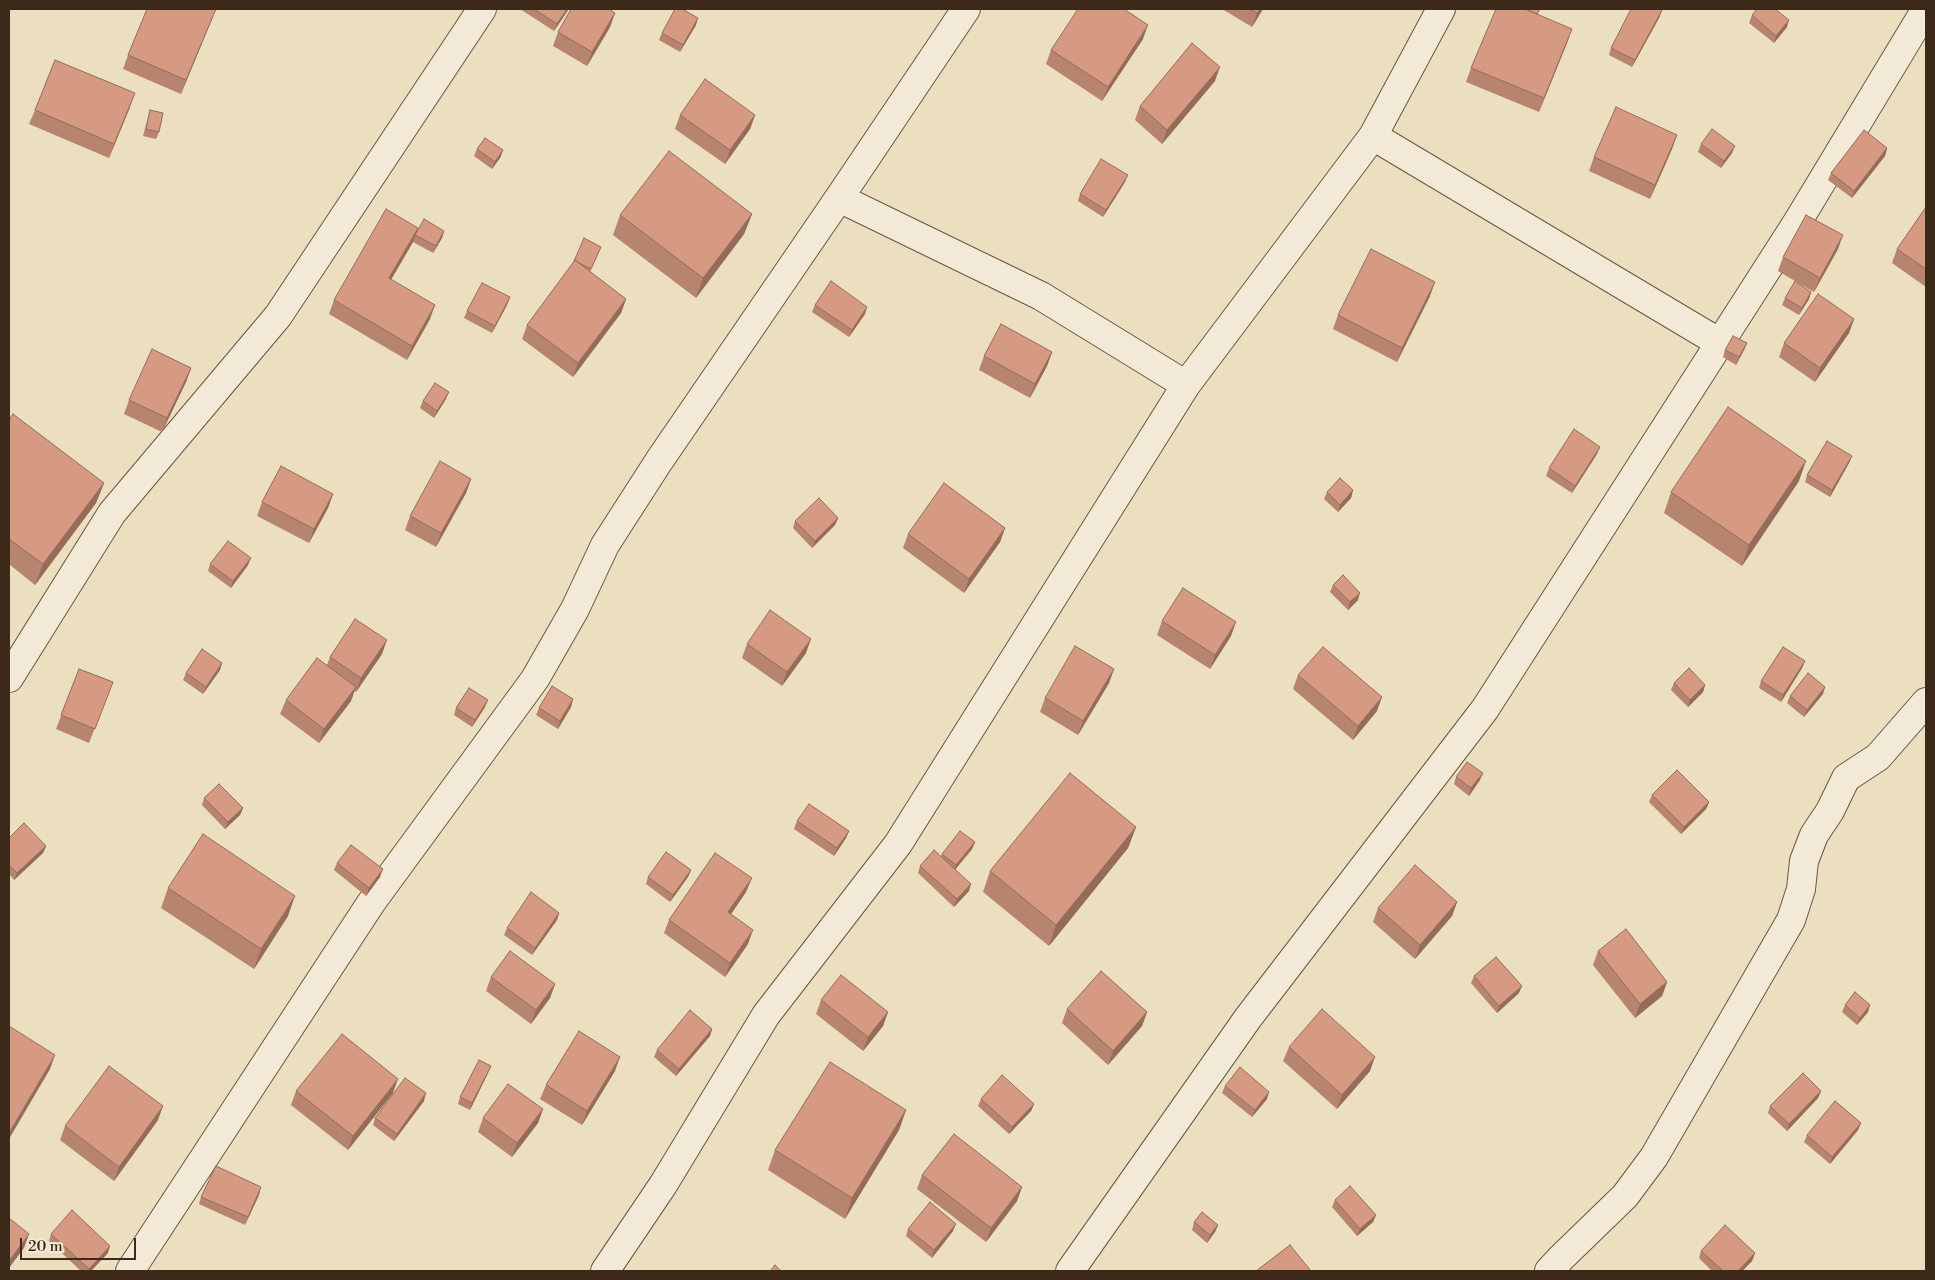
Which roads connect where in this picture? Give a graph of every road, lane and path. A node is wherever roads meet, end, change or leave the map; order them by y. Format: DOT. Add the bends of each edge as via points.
graph roads {
  1 [pos="482,9"];
  2 [pos="966,9"];
  3 [pos="1441,9"];
  4 [pos="1926,9"];
  5 [pos="1373,136"];
  6 [pos="839,198"];
  7 [pos="1720,342"];
  8 [pos="1186,385"];
  9 [pos="9,678"];
  10 [pos="1926,702"];
  11 [pos="130,1271"];
  12 [pos="605,1271"];
  13 [pos="1070,1271"];
  14 [pos="1549,1271"];
  1 -- 9 [label="street" via="278,316 112,513"];
  2 -- 6 [label="street"];
  3 -- 5 [label="street"];
  4 -- 7 [label="street" via="1798,221"];
  5 -- 7 [label="street"];
  5 -- 8 [label="street"];
  6 -- 8 [label="street" via="1041,296"];
  6 -- 11 [label="street" via="610,537 575,609 535,679 371,903"];
  7 -- 13 [label="street" via="1485,709 1248,1018"];
  8 -- 12 [label="street" via="898,844 766,1015 664,1185"];
  10 -- 14 [label="street" via="1878,757 1846,778 1814,835 1804,861 1801,889 1791,920 1654,1157 1626,1196"];
}
